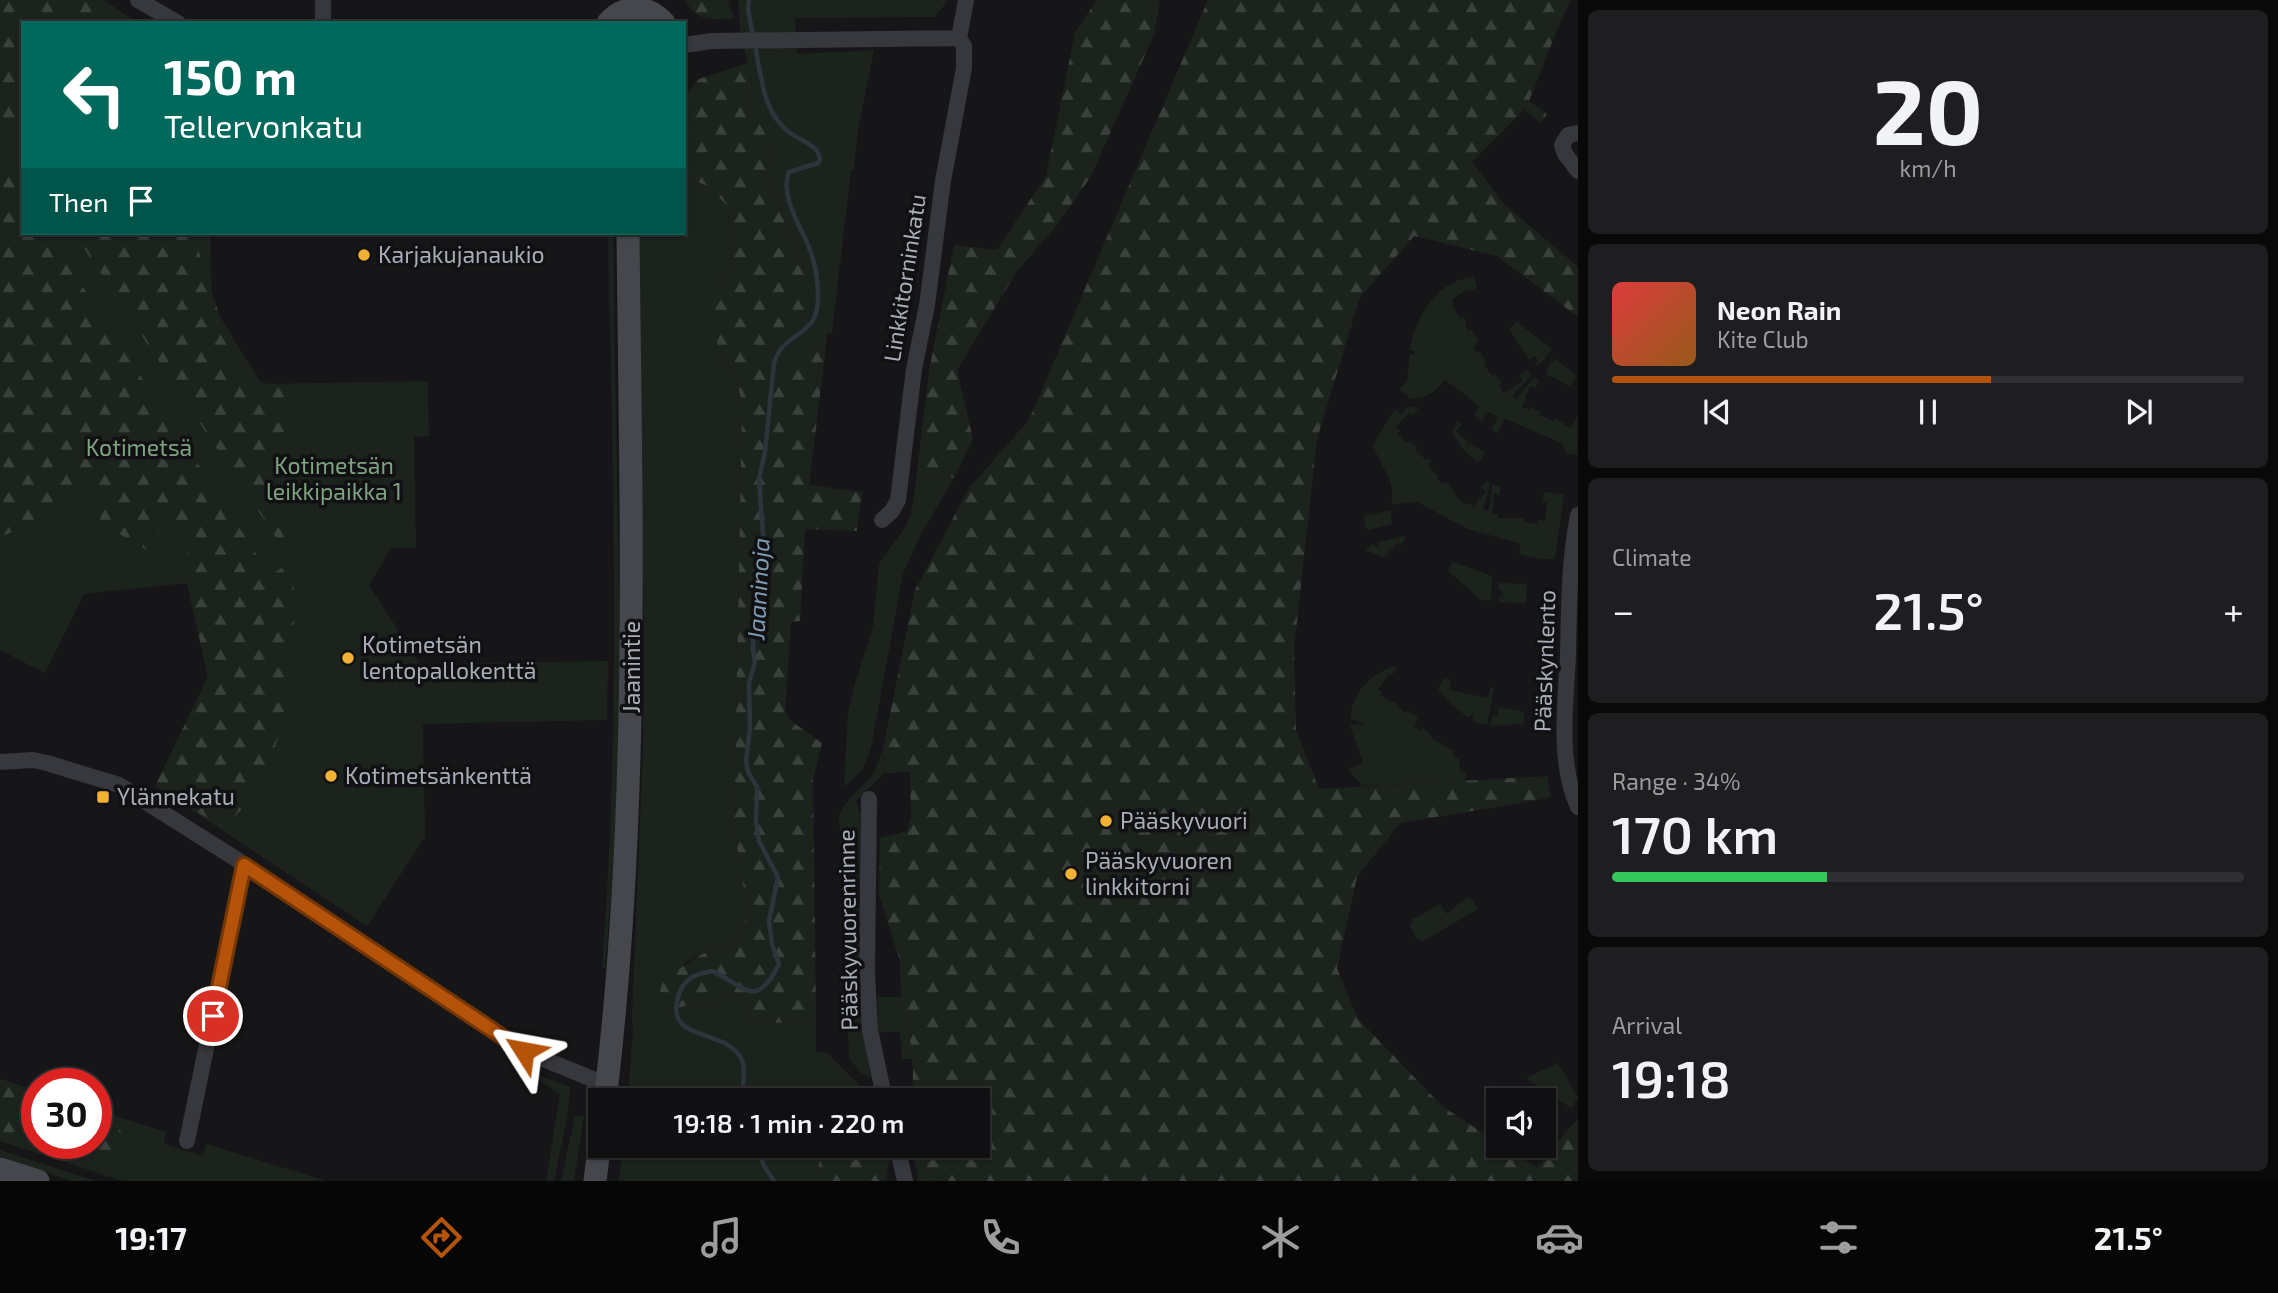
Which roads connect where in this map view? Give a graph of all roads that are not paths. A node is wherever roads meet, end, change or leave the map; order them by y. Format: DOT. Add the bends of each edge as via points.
graph roads {
  1 [pos="138,0"];
  2 [pos="323,0"];
  3 [pos="966,0"];
  4 [pos="637,4"];
  5 [pos="175,21"];
  6 [pos="323,21"];
  7 [pos="610,21"];
  8 [pos="662,21"];
  9 [pos="959,38"];
  10 [pos="686,45"];
  11 [pos="1578,133"];
  12 [pos="1578,171"];
  13 [pos="628,235"];
  14 [pos="1578,515"];
  15 [pos="882,520"];
  16 [pos="0,762"];
  17 [pos="869,799"];
  18 [pos="1578,807"];
  19 [pos="244,865"];
  20 [pos="596,1088"];
  21 [pos="606,1088"];
  22 [pos="882,1088"];
  23 [pos="187,1141"];
  24 [pos="598,1158"];
  25 [pos="900,1158"];
  26 [pos="0,1169"];
  27 [pos="38,1181"];
  28 [pos="595,1181"];
  29 [pos="905,1181"];
  1 -- 5 [label="street"];
  2 -- 6 [label="street"];
  3 -- 9 [label="street, Linkkitorninkatu"];
  4 -- 7 [label="main road"];
  4 -- 8 [label="main road"];
  9 -- 10 [label="street"];
  9 -- 15 [label="street, Linkkitorninkatu" via="964,46 964,68 914,369 898,500"];
  11 -- 12 [label="street" via="1568,135 1562,145"];
  13 -- 21 [label="main road, Jaanintie" via="631,747 622,930"];
  14 -- 18 [label="street, Pääskynlento" via="1570,587 1565,737 1566,771"];
  16 -- 19 [label="street" via="40,762 119,785"];
  17 -- 22 [label="street, Pääskyvuorenrinne" via="867,972 870,1030"];
  19 -- 20 [label="street" via="524,1051"];
  19 -- 23 [label="street"];
  24 -- 28 [label="main road"];
  25 -- 29 [label="street"];
  26 -- 27 [label="main road"];
}
